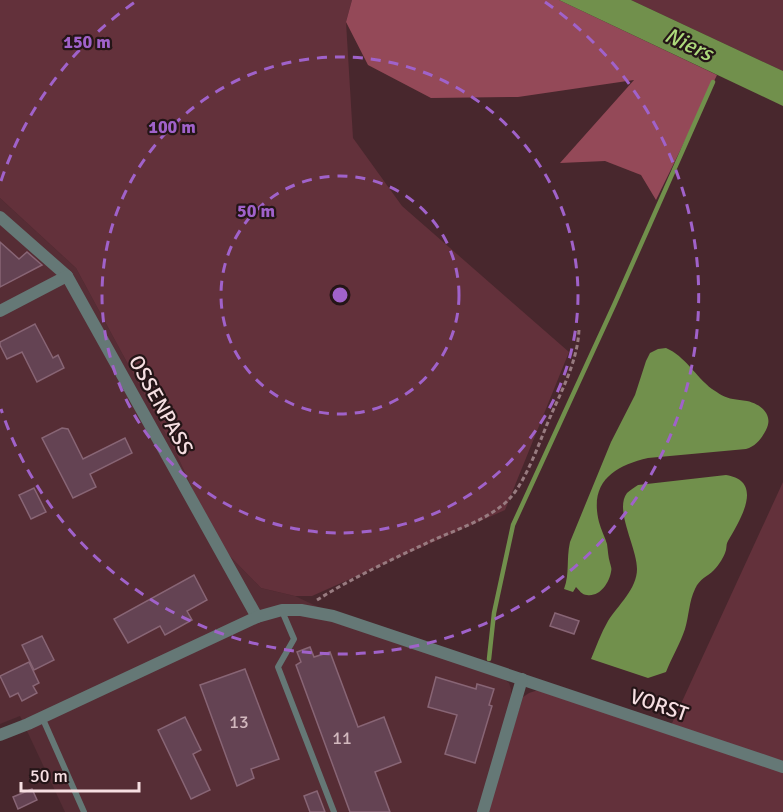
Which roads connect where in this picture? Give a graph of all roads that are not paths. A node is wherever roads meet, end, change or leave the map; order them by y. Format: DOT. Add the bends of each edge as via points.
graph roads {
  1 [pos="0,217"];
  2 [pos="67,276"];
  3 [pos="0,310"];
  4 [pos="282,610"];
  5 [pos="257,617"];
  6 [pos="522,679"];
  7 [pos="42,717"];
  8 [pos="0,735"];
  9 [pos="783,767"];
  10 [pos="84,812"];
  11 [pos="334,812"];
  12 [pos="483,812"];
  1 -- 2 [label="street, OSSENPASS"];
  2 -- 3 [label="street"];
  2 -- 5 [label="street, OSSENPASS"];
  4 -- 5 [label="street"];
  4 -- 6 [label="street" via="333,616"];
  4 -- 11 [label="lane" via="294,639 278,667"];
  5 -- 7 [label="street"];
  6 -- 9 [label="street, VORST"];
  6 -- 12 [label="street"];
  7 -- 8 [label="street"];
  7 -- 10 [label="lane"];
}
